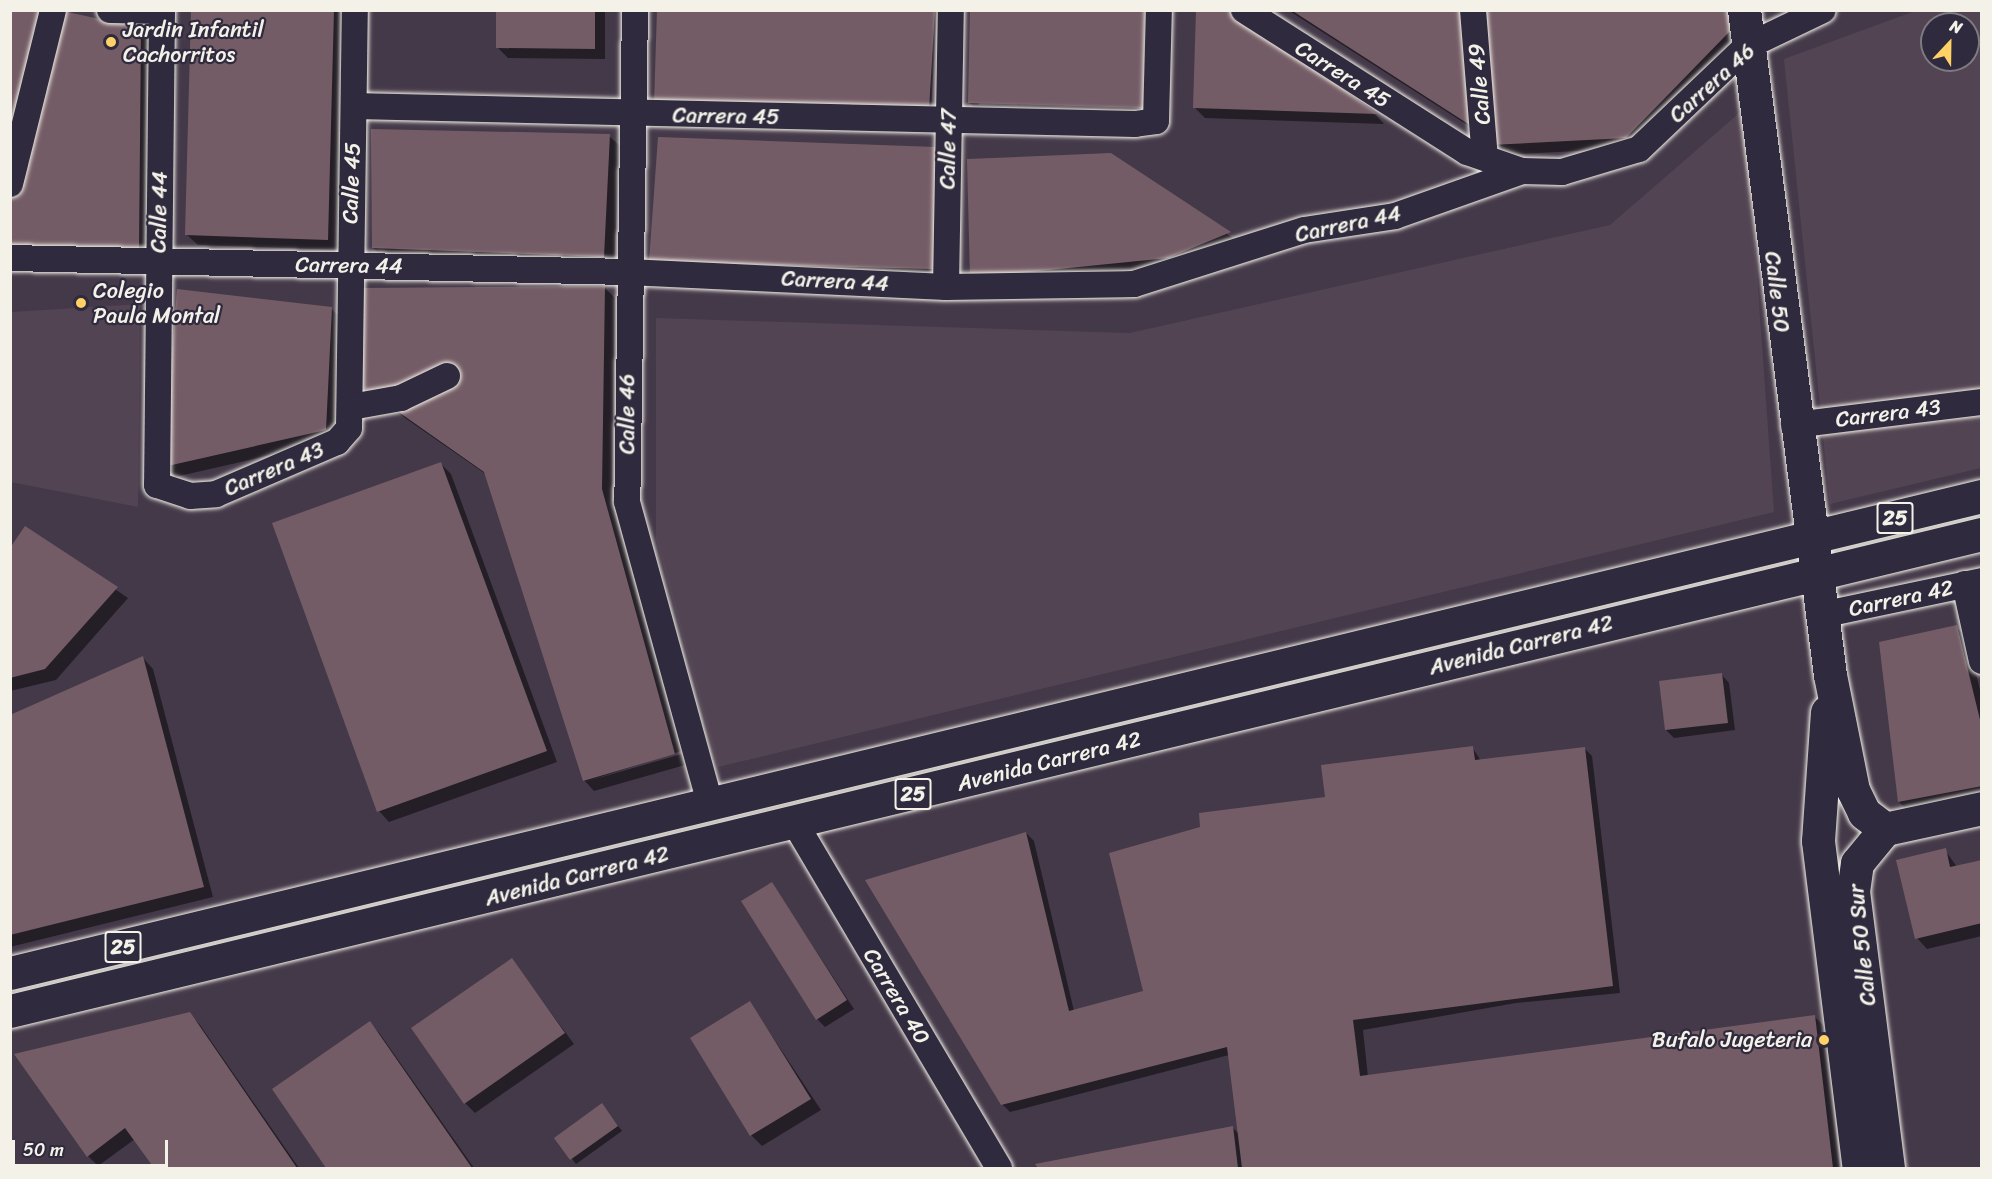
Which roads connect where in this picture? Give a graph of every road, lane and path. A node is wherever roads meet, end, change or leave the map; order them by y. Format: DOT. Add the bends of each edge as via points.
graph roads {
  1 [pos="53,10"];
  2 [pos="110,10"];
  3 [pos="355,10"];
  4 [pos="634,10"];
  5 [pos="951,10"];
  6 [pos="1158,10"];
  7 [pos="1244,10"];
  8 [pos="1473,10"];
  9 [pos="1744,10"];
  10 [pos="1823,10"];
  11 [pos="162,11"];
  12 [pos="1746,47"];
  13 [pos="354,106"];
  14 [pos="633,114"];
  15 [pos="948,120"];
  16 [pos="1639,149"];
  17 [pos="1485,158"];
  18 [pos="1522,171"];
  19 [pos="10,184"];
  20 [pos="10,258"];
  21 [pos="158,261"];
  22 [pos="348,266"];
  23 [pos="628,272"];
  24 [pos="946,287"];
  25 [pos="447,376"];
  26 [pos="1982,402"];
  27 [pos="350,418"];
  28 [pos="1794,424"];
  29 [pos="157,485"];
  30 [pos="1982,496"];
  31 [pos="1982,534"];
  32 [pos="1809,539"];
  33 [pos="1814,574"];
  34 [pos="1973,582"];
  35 [pos="1821,615"];
  36 [pos="1982,661"];
  37 [pos="1830,675"];
  38 [pos="711,806"];
  39 [pos="1982,808"];
  40 [pos="795,823"];
  41 [pos="1885,829"];
  42 [pos="504,856"];
  43 [pos="646,859"];
  44 [pos="10,973"];
  45 [pos="10,1011"];
  46 [pos="999,1168"];
  47 [pos="1859,1168"];
  48 [pos="1888,1168"];
  1 -- 19 [label="street"];
  2 -- 11 [label="street"];
  3 -- 13 [label="street, Calle 45"];
  4 -- 14 [label="street, Calle 46"];
  5 -- 15 [label="street, Calle 47"];
  6 -- 15 [label="street, Carrera 45" via="1156,121 1098,124"];
  7 -- 17 [label="street, Carrera 45" via="1443,137"];
  8 -- 17 [label="street, Calle 49"];
  9 -- 12 [label="main road, Calle 50"];
  10 -- 12 [label="street, Carrera 46"];
  11 -- 21 [label="street, Calle 44"];
  12 -- 16 [label="street, Carrera 46"];
  12 -- 28 [label="main road, Calle 50"];
  13 -- 14 [label="street, Carrera 45"];
  13 -- 22 [label="street, Calle 45"];
  14 -- 15 [label="street, Carrera 45"];
  14 -- 23 [label="street, Calle 46"];
  15 -- 24 [label="street, Calle 47"];
  16 -- 18 [label="street, Carrera 44" via="1562,172"];
  17 -- 18 [label="street, Carrera 45"];
  18 -- 24 [label="street, Carrera 44" via="1395,216 1304,230 1152,281"];
  20 -- 21 [label="street, Carrera 44"];
  21 -- 22 [label="street, Carrera 44"];
  21 -- 29 [label="street, Calle 44"];
  22 -- 23 [label="street, Carrera 44"];
  22 -- 27 [label="street, Calle 45"];
  23 -- 24 [label="street, Carrera 44"];
  23 -- 38 [label="street, Calle 46" via="627,502"];
  25 -- 27 [label="street"];
  26 -- 28 [label="street, Carrera 43"];
  27 -- 29 [label="street, Carrera 43" via="337,442 216,494 190,496"];
  28 -- 32 [label="main road, Calle 50"];
  30 -- 32 [label="main road, Avenida Carrera 42 / 25"];
  31 -- 33 [label="main road, Avenida Carrera 42 / 25"];
  32 -- 33 [label="main road, Calle 50"];
  32 -- 38 [label="main road, Avenida Carrera 42 / 25"];
  33 -- 35 [label="main road, Calle 50 Sur"];
  33 -- 40 [label="main road, Avenida Carrera 42 / 25"];
  34 -- 35 [label="street, Carrera 42"];
  34 -- 36 [label="street"];
  35 -- 37 [label="main road, Calle 50 Sur"];
  37 -- 41 [label="main road, Calle 50 Sur" via="1853,790 1864,813"];
  37 -- 47 [label="main road, Calle 50 Sur" via="1818,841"];
  38 -- 42 [label="main road, Avenida Carrera 42 / 25"];
  39 -- 41 [label="main road"];
  40 -- 43 [label="main road, Avenida Carrera 42 / 25"];
  40 -- 46 [label="street, Carrera 40"];
  41 -- 48 [label="main road, Calle 50 Sur" via="1857,863 1853,891"];
  42 -- 43 [label="main road"];
  42 -- 44 [label="main road, Avenida Carrera 42 / 25"];
  43 -- 45 [label="main road, Avenida Carrera 42 / 25"];
}
